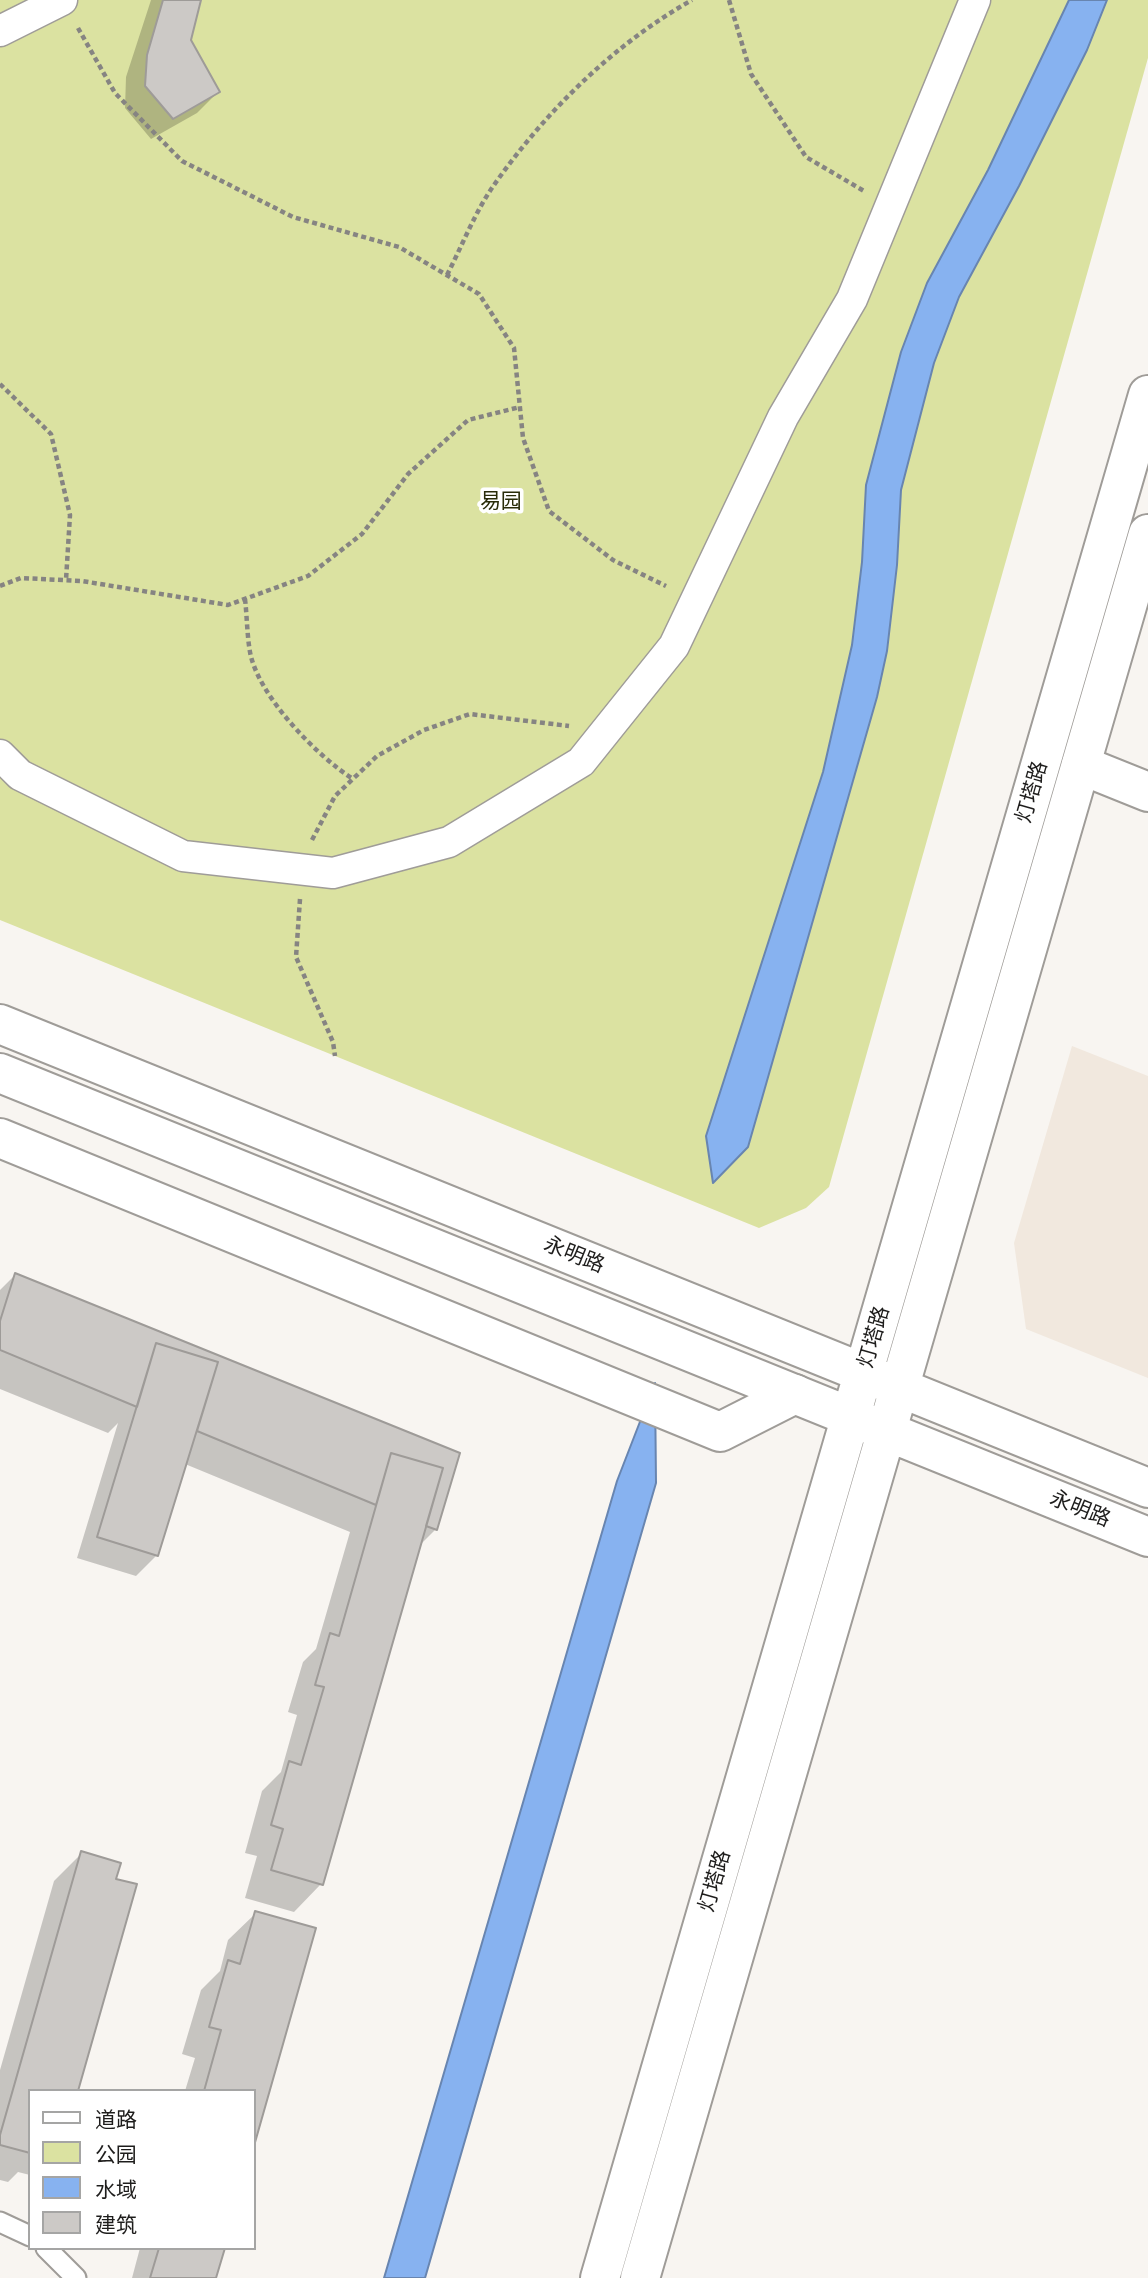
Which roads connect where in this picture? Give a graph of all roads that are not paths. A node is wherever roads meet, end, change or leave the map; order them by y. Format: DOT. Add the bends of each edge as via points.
graph roads {
  1 [pos="62,0"];
  2 [pos="975,0"];
  3 [pos="0,31"];
  4 [pos="1148,395"];
  5 [pos="1148,534"];
  6 [pos="0,755"];
  7 [pos="1081,765"];
  8 [pos="1148,792"];
  9 [pos="0,1024"];
  10 [pos="0,1073"];
  11 [pos="0,1138"];
  12 [pos="863,1373"];
  13 [pos="899,1388"];
  14 [pos="795,1394"];
  15 [pos="850,1416"];
  16 [pos="887,1431"];
  17 [pos="1148,1488"];
  18 [pos="1148,1537"];
  19 [pos="0,2222"];
  20 [pos="28,2235"];
  21 [pos="48,2250"];
  22 [pos="76,2278"];
  23 [pos="600,2278"];
  24 [pos="640,2278"];
  1 -- 3 [label="street"];
  2 -- 6 [label="street" via="852,299 783,417 674,646 581,762 449,842 332,873 183,856 20,775"];
  4 -- 12 [label="street, 灯塔路"];
  5 -- 7 [label="street, 灯塔路"];
  7 -- 8 [label="street"];
  7 -- 13 [label="street, 灯塔路"];
  9 -- 12 [label="street, 永明路"];
  10 -- 14 [label="street, 永明路"];
  11 -- 14 [label="street" via="720,1432"];
  12 -- 13 [label="street, 永明路"];
  12 -- 15 [label="street, 灯塔路"];
  13 -- 16 [label="street, 灯塔路"];
  13 -- 17 [label="street, 永明路"];
  14 -- 15 [label="street, 永明路"];
  15 -- 16 [label="street, 永明路"];
  15 -- 23 [label="street, 灯塔路"];
  16 -- 18 [label="street, 永明路"];
  16 -- 24 [label="street, 灯塔路"];
  19 -- 20 [label="lane"];
  21 -- 22 [label="lane"];
}
